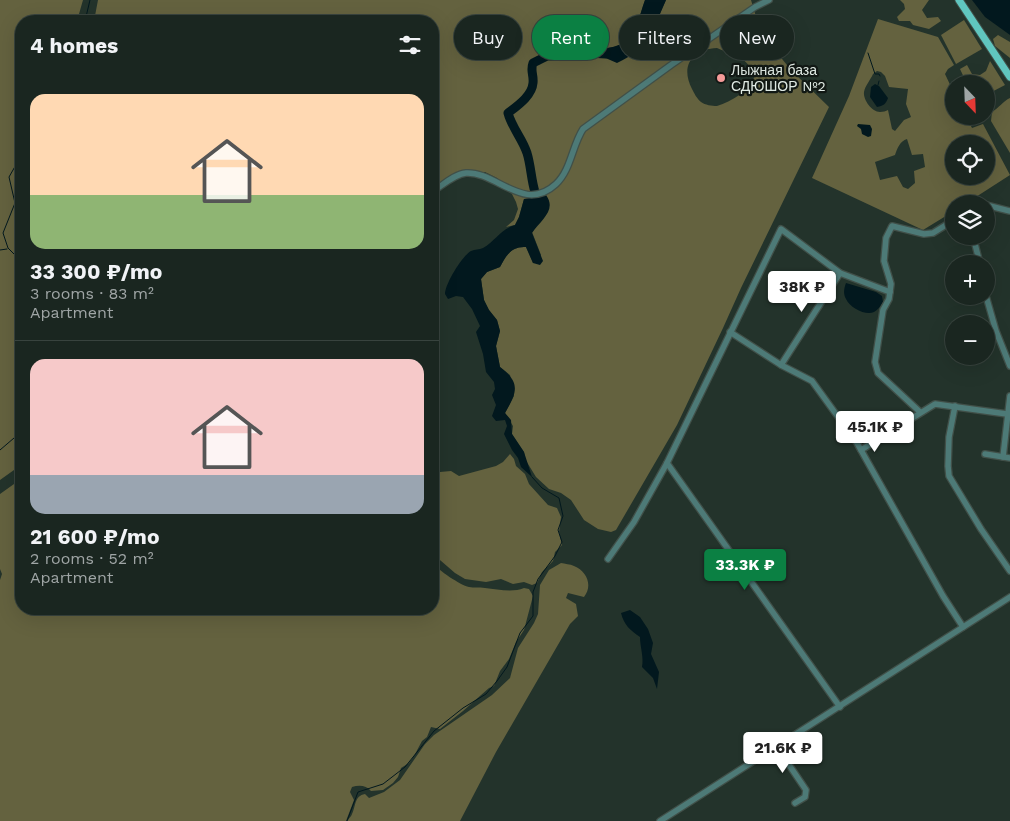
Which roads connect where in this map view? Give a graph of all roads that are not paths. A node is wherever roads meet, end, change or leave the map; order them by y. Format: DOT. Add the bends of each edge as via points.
graph roads {
  1 [pos="769,0"];
  2 [pos="959,0"];
  3 [pos="1010,77"];
  4 [pos="439,187"];
  5 [pos="995,207"];
  6 [pos="1010,211"];
  7 [pos="945,225"];
  8 [pos="840,273"];
  9 [pos="890,292"];
  10 [pos="989,305"];
  11 [pos="730,332"];
  12 [pos="781,365"];
  13 [pos="1010,366"];
  14 [pos="1010,396"];
  15 [pos="955,406"];
  16 [pos="920,412"];
  17 [pos="1007,414"];
  18 [pos="861,450"];
  19 [pos="985,454"];
  20 [pos="1002,457"];
  21 [pos="1010,458"];
  22 [pos="667,463"];
  23 [pos="608,559"];
  24 [pos="1010,571"];
  25 [pos="1010,597"];
  26 [pos="963,627"];
  27 [pos="840,707"];
  28 [pos="777,747"];
  29 [pos="795,802"];
  30 [pos="665,820"];
  1 -- 4 [label="street" via="587,126 578,137 564,174 546,192 518,193 466,173"];
  2 -- 3 [label="main road"];
  5 -- 6 [label="street"];
  7 -- 9 [label="street" via="924,234 892,226 886,238 884,261 892,284"];
  8 -- 9 [label="street"];
  8 -- 11 [label="street" via="781,229"];
  8 -- 12 [label="street"];
  9 -- 16 [label="street" via="890,300 883,310 875,362 878,373"];
  10 -- 13 [label="street"];
  11 -- 12 [label="street"];
  11 -- 22 [label="street"];
  12 -- 18 [label="street" via="812,381"];
  14 -- 17 [label="street"];
  15 -- 16 [label="street" via="935,404"];
  15 -- 17 [label="street"];
  15 -- 24 [label="street" via="949,437 949,476"];
  16 -- 18 [label="street"];
  17 -- 20 [label="street"];
  18 -- 26 [label="street"];
  19 -- 20 [label="street"];
  20 -- 21 [label="street"];
  22 -- 23 [label="street" via="634,522"];
  22 -- 27 [label="street"];
  25 -- 26 [label="street"];
  26 -- 27 [label="street"];
  27 -- 28 [label="street"];
  28 -- 29 [label="street" via="806,790 806,797"];
  28 -- 30 [label="street"];
}
